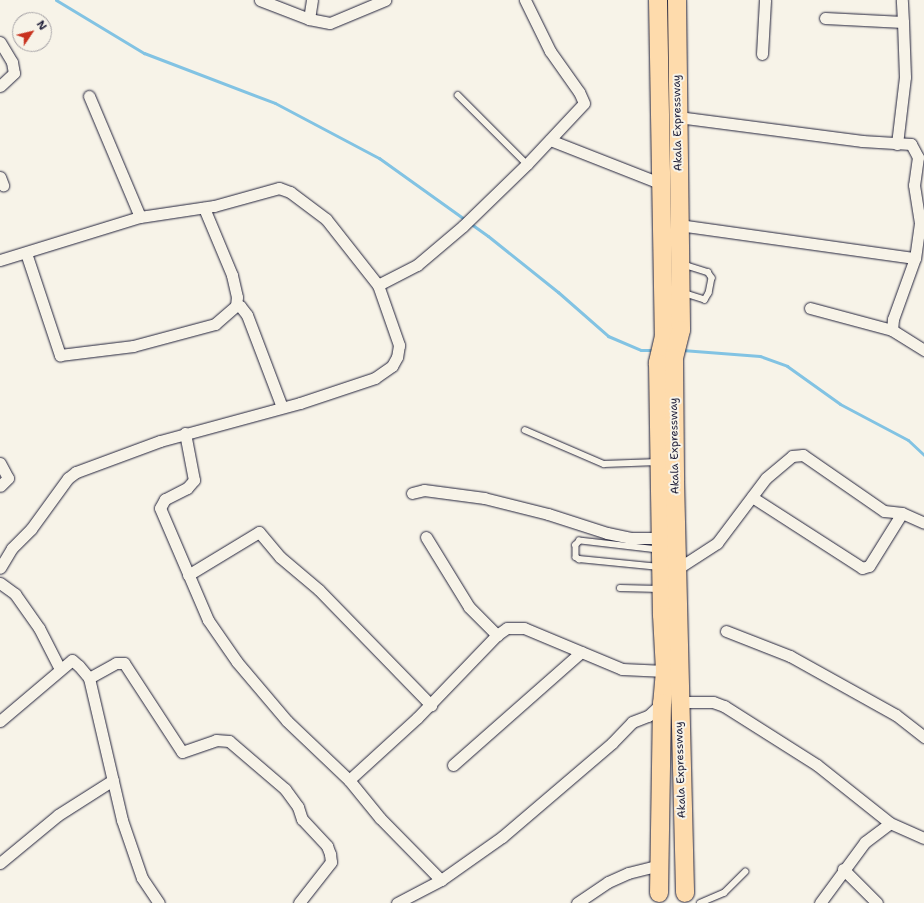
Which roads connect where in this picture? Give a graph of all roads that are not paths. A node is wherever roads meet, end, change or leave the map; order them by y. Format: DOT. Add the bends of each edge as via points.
graph roads {
  1 [pos="260,0"];
  2 [pos="312,0"];
  3 [pos="385,0"];
  4 [pos="524,0"];
  5 [pos="658,0"];
  6 [pos="677,0"];
  7 [pos="765,0"];
  8 [pos="902,0"];
  9 [pos="825,18"];
  10 [pos="309,19"];
  11 [pos="903,22"];
  12 [pos="0,42"];
  13 [pos="762,54"];
  14 [pos="0,86"];
  15 [pos="458,95"];
  16 [pos="89,96"];
  17 [pos="678,117"];
  18 [pos="550,140"];
  19 [pos="897,144"];
  20 [pos="527,164"];
  21 [pos="660,183"];
  22 [pos="204,208"];
  23 [pos="140,217"];
  24 [pos="922,224"];
  25 [pos="679,225"];
  26 [pos="26,253"];
  27 [pos="915,258"];
  28 [pos="0,260"];
  29 [pos="684,261"];
  30 [pos="378,286"];
  31 [pos="684,293"];
  32 [pos="236,306"];
  33 [pos="810,308"];
  34 [pos="892,330"];
  35 [pos="924,350"];
  36 [pos="666,360"];
  37 [pos="282,407"];
  38 [pos="525,430"];
  39 [pos="185,433"];
  40 [pos="659,462"];
  41 [pos="0,463"];
  42 [pos="0,486"];
  43 [pos="412,493"];
  44 [pos="752,497"];
  45 [pos="902,513"];
  46 [pos="924,524"];
  47 [pos="426,537"];
  48 [pos="665,556"];
  49 [pos="0,568"];
  50 [pos="188,575"];
  51 [pos="0,583"];
  52 [pos="620,588"];
  53 [pos="662,589"];
  54 [pos="726,631"];
  55 [pos="497,635"];
  56 [pos="581,652"];
  57 [pos="60,668"];
  58 [pos="665,671"];
  59 [pos="89,678"];
  60 [pos="671,703"];
  61 [pos="431,704"];
  62 [pos="0,722"];
  63 [pos="924,737"];
  64 [pos="453,765"];
  65 [pos="113,780"];
  66 [pos="349,780"];
  67 [pos="890,823"];
  68 [pos="924,838"];
  69 [pos="0,863"];
  70 [pos="660,864"];
  71 [pos="843,869"];
  72 [pos="745,872"];
  73 [pos="441,880"];
  74 [pos="657,898"];
  75 [pos="687,898"];
  76 [pos="159,903"];
  77 [pos="299,903"];
  78 [pos="397,903"];
  79 [pos="577,903"];
  80 [pos="700,903"];
  81 [pos="820,903"];
  82 [pos="877,903"];
  1 -- 10 [label="street"];
  2 -- 10 [label="street"];
  3 -- 10 [label="street" via="336,22"];
  4 -- 18 [label="street" via="550,51 584,98 581,107"];
  5 -- 21 [label="main road, Akala Expressway"];
  6 -- 17 [label="main road, Akala Expressway"];
  7 -- 13 [label="street"];
  8 -- 11 [label="street"];
  9 -- 11 [label="street"];
  11 -- 19 [label="street" via="905,77"];
  12 -- 14 [label="street" via="12,62 14,73"];
  15 -- 20 [label="lane"];
  16 -- 23 [label="street"];
  17 -- 19 [label="street"];
  17 -- 25 [label="main road, Akala Expressway"];
  18 -- 20 [label="street"];
  18 -- 21 [label="street"];
  19 -- 24 [label="street" via="911,144 918,157 914,185"];
  20 -- 30 [label="street" via="479,212 417,265"];
  21 -- 36 [label="main road, Akala Expressway"];
  22 -- 23 [label="street"];
  22 -- 30 [label="street" via="279,188 290,192 326,219"];
  22 -- 32 [label="street" via="232,275 238,297"];
  23 -- 26 [label="street"];
  24 -- 27 [label="street"];
  25 -- 27 [label="street"];
  25 -- 29 [label="main road, Akala Expressway"];
  26 -- 28 [label="street"];
  26 -- 32 [label="street" via="58,352 64,357 133,346 209,326 221,320"];
  27 -- 34 [label="street" via="893,319"];
  29 -- 31 [label="main road, Akala Expressway"];
  29 -- 31 [label="lane" via="708,272 712,278 710,293 705,300"];
  30 -- 37 [label="street" via="399,345 392,366 376,378"];
  31 -- 36 [label="main road, Akala Expressway" via="681,330"];
  32 -- 37 [label="street" via="240,306 247,316"];
  33 -- 34 [label="street"];
  34 -- 35 [label="street"];
  36 -- 40 [label="main road, Akala Expressway"];
  36 -- 48 [label="main road, Akala Expressway"];
  37 -- 39 [label="street"];
  38 -- 40 [label="lane" via="604,464"];
  39 -- 49 [label="street" via="76,472 68,478 31,529 12,548"];
  39 -- 50 [label="street" via="194,480 187,488 164,499 160,508"];
  40 -- 48 [label="main road, Akala Expressway"];
  41 -- 42 [label="street" via="8,478"];
  43 -- 48 [label="street" via="424,490 484,498 630,538"];
  44 -- 45 [label="street" via="778,466 792,456 803,455 884,511"];
  44 -- 45 [label="street" via="862,568 869,566"];
  44 -- 48 [label="street" via="717,543"];
  45 -- 46 [label="street"];
  47 -- 55 [label="street" via="469,607"];
  48 -- 48 [label="lane" via="580,541 576,545 576,557 579,560"];
  48 -- 53 [label="main road, Akala Expressway"];
  48 -- 60 [label="main road, Akala Expressway"];
  50 -- 61 [label="street" via="259,532 280,557 319,590"];
  50 -- 66 [label="street" via="217,636 237,662 287,721"];
  51 -- 57 [label="street" via="15,594 39,628"];
  52 -- 53 [label="lane"];
  53 -- 58 [label="main road, Akala Expressway"];
  54 -- 63 [label="street" via="790,656 896,715"];
  55 -- 56 [label="street" via="507,628 524,628"];
  55 -- 61 [label="street"];
  56 -- 58 [label="street" via="622,669"];
  56 -- 64 [label="street"];
  57 -- 59 [label="street" via="74,661"];
  57 -- 62 [label="street"];
  58 -- 60 [label="main road, Akala Expressway"];
  59 -- 65 [label="street"];
  59 -- 77 [label="street" via="116,663 124,663 182,752 216,740 229,740 285,788 296,802 302,820 327,846 331,862"];
  60 -- 67 [label="street" via="713,702 765,730 817,765"];
  60 -- 70 [label="main road, Akala Expressway"];
  60 -- 73 [label="street" via="632,722 612,743 502,837"];
  60 -- 75 [label="main road, Akala Expressway"];
  61 -- 66 [label="street"];
  65 -- 69 [label="street" via="58,816"];
  65 -- 76 [label="street" via="142,878"];
  66 -- 73 [label="street" via="380,818"];
  67 -- 68 [label="street"];
  67 -- 71 [label="street" via="865,842"];
  70 -- 74 [label="main road, Akala Expressway"];
  70 -- 79 [label="street" via="608,882"];
  71 -- 81 [label="street"];
  71 -- 82 [label="street"];
  72 -- 80 [label="lane" via="724,893"];
  73 -- 78 [label="street"];
  74 -- 75 [label="main road" via="672,888"];
}
